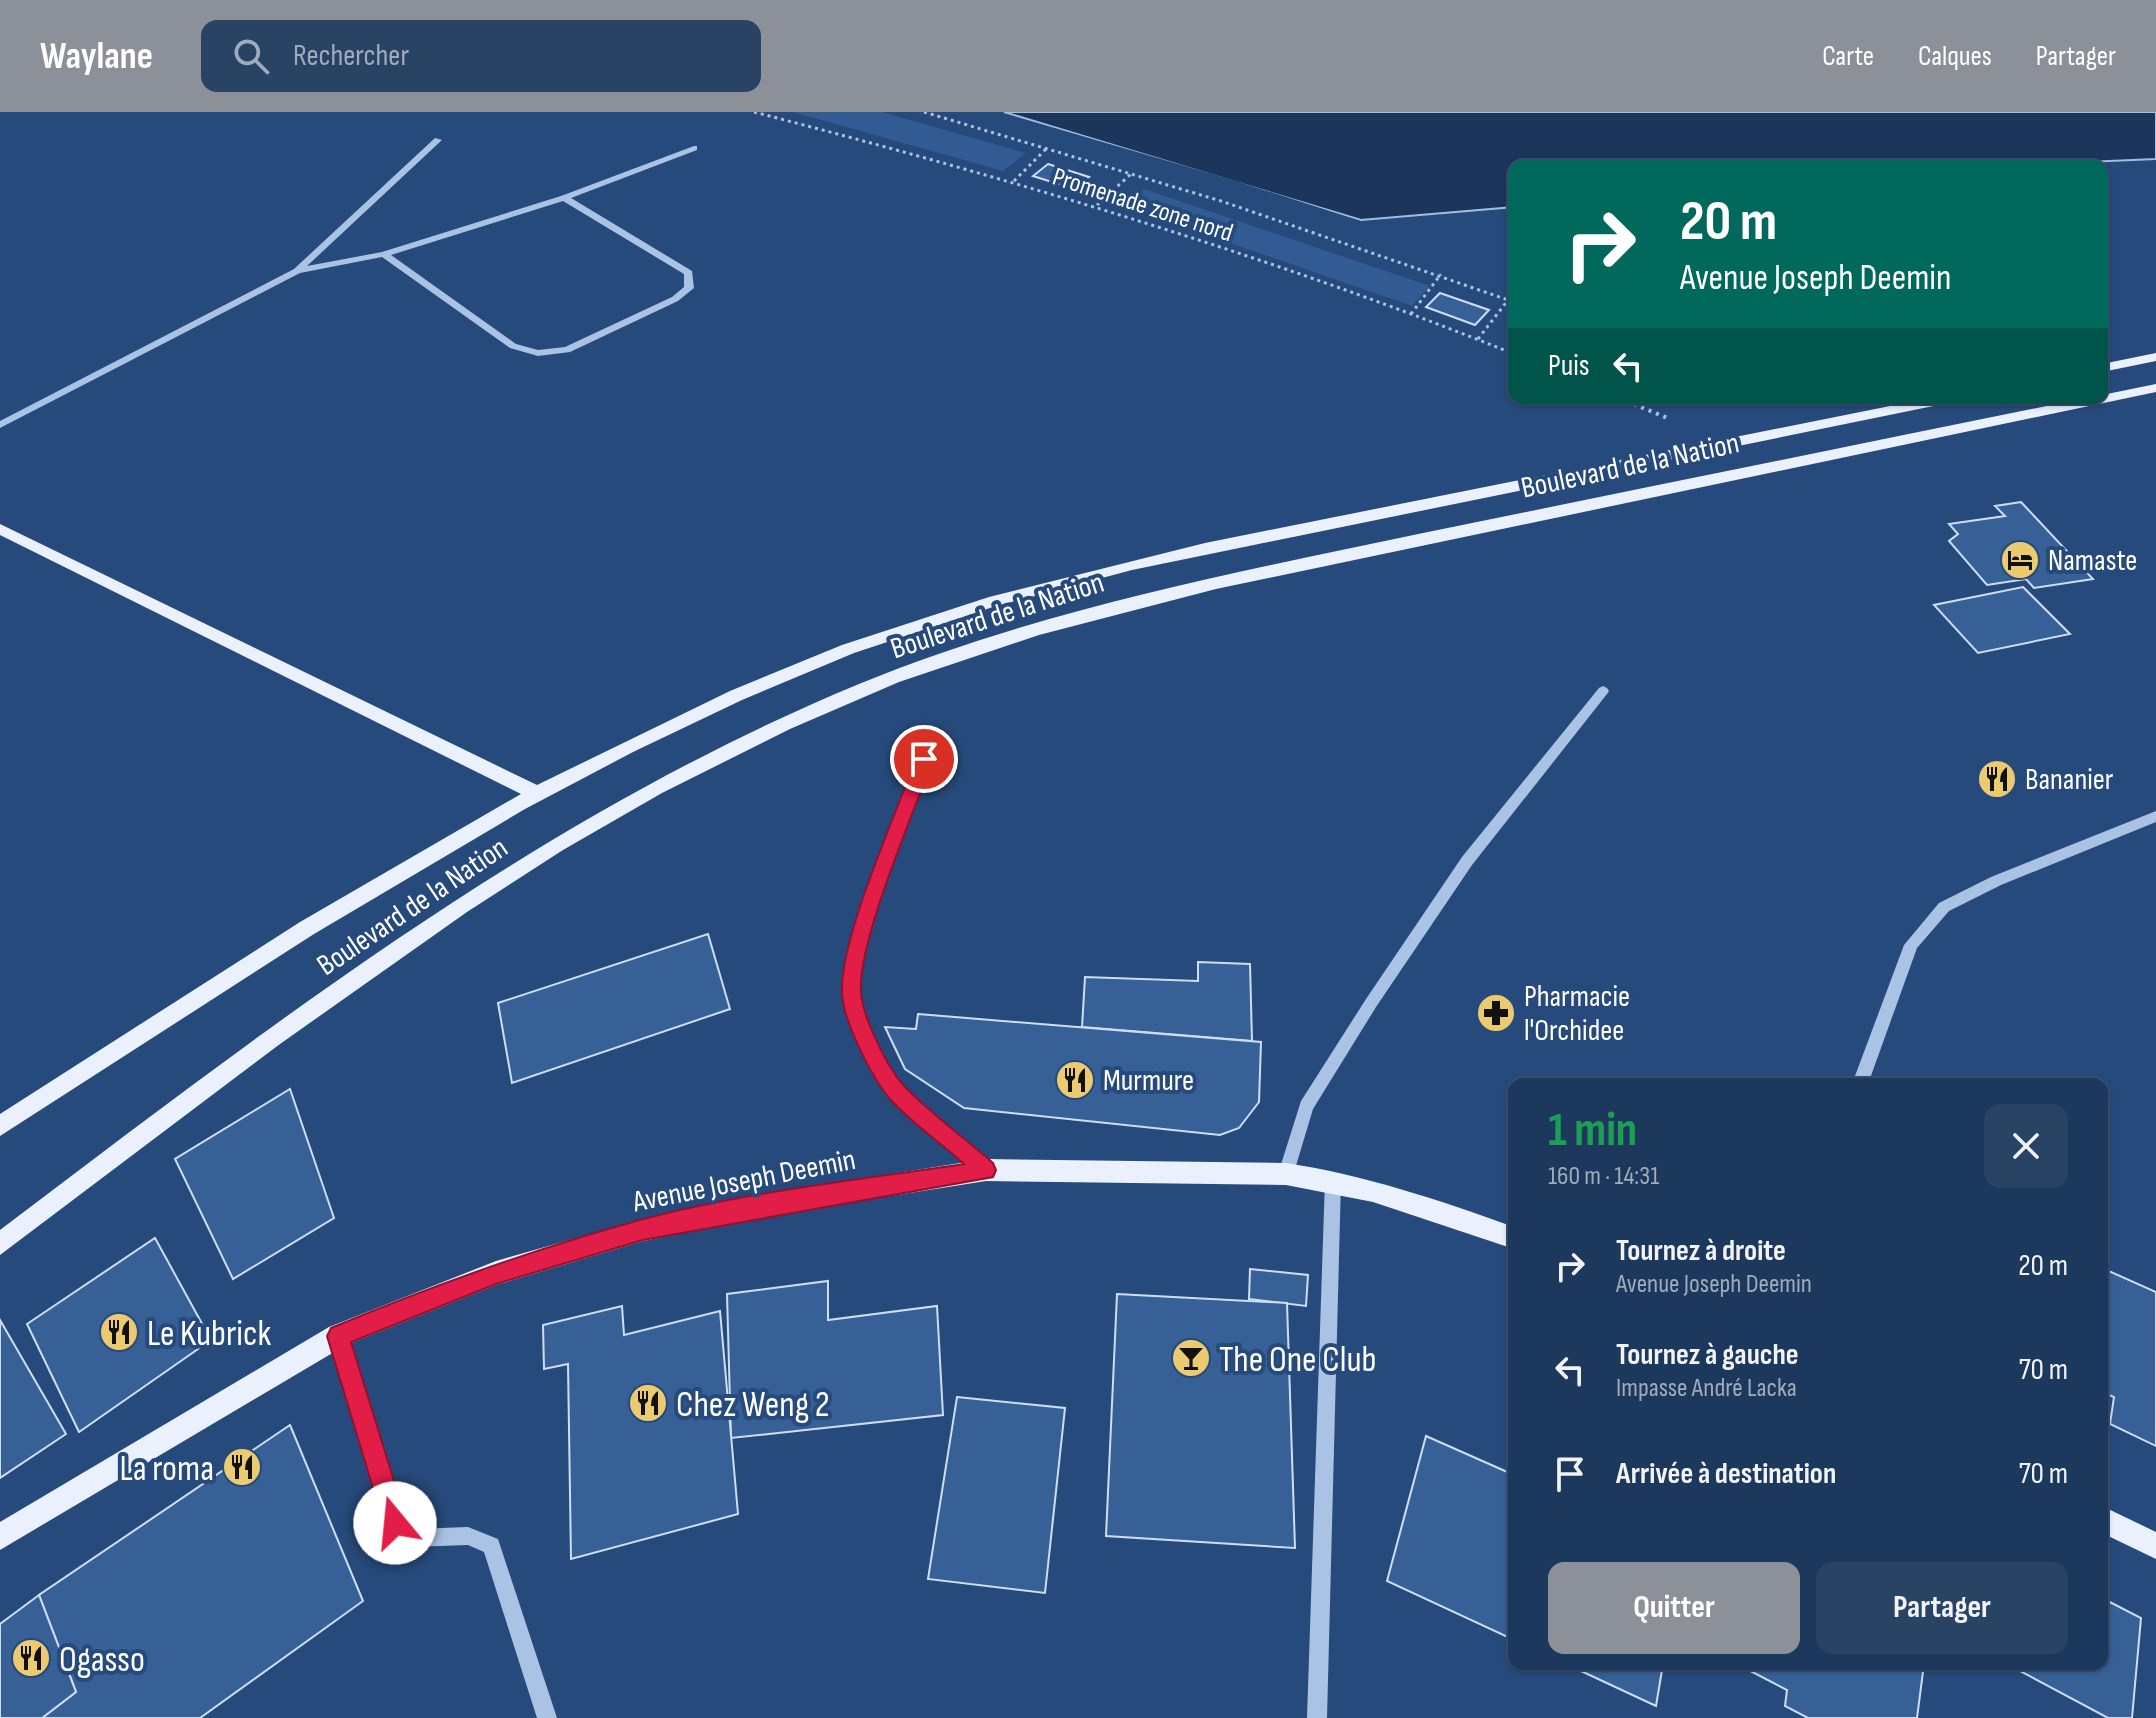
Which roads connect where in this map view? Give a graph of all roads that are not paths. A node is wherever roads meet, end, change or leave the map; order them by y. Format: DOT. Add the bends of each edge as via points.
graph roads {
  1 [pos="438,140"];
  2 [pos="694,148"];
  3 [pos="564,198"];
  4 [pos="384,254"];
  5 [pos="297,271"];
  6 [pos="2156,357"];
  7 [pos="2108,367"];
  8 [pos="2156,388"];
  9 [pos="2108,398"];
  10 [pos="1923,404"];
  11 [pos="2078,404"];
  12 [pos="0,425"];
  13 [pos="0,529"];
  14 [pos="1603,691"];
  15 [pos="924,759"];
  16 [pos="536,793"];
  17 [pos="2156,816"];
  18 [pos="1862,1078"];
  19 [pos="0,1126"];
  20 [pos="986,1170"];
  21 [pos="1286,1174"];
  22 [pos="1333,1180"];
  23 [pos="1508,1236"];
  24 [pos="0,1244"];
  25 [pos="338,1336"];
  26 [pos="2108,1522"];
  27 [pos="0,1537"];
  28 [pos="2156,1546"];
  29 [pos="547,1718"];
  30 [pos="1317,1718"];
  1 -- 5 [label="street"];
  2 -- 3 [label="street"];
  3 -- 4 [label="street"];
  3 -- 4 [label="street" via="689,273 689,288 567,350 538,353 513,346"];
  4 -- 5 [label="street"];
  5 -- 12 [label="street"];
  6 -- 7 [label="main road"];
  8 -- 9 [label="main road, Boulevard de la Nation"];
  10 -- 16 [label="main road, Boulevard de la Nation" via="1167,555 1001,600 912,626 763,685"];
  11 -- 24 [label="main road, Boulevard de la Nation" via="1305,563 1127,605 910,672 755,738 484,889 258,1048"];
  13 -- 16 [label="main road"];
  14 -- 21 [label="street" via="1512,801 1402,955 1306,1106"];
  15 -- 20 [label="street" via="871,906 851,994 868,1043 896,1091"];
  16 -- 19 [label="main road, Boulevard de la Nation"];
  17 -- 18 [label="street" via="1944,907 1911,945"];
  20 -- 21 [label="main road, Avenue Joseph Deemin"];
  20 -- 25 [label="main road, Avenue Joseph Deemin" via="643,1230 496,1273"];
  21 -- 22 [label="main road, Avenue Joseph Deemin"];
  22 -- 23 [label="main road, Avenue Joseph Deemin"];
  22 -- 30 [label="street"];
  25 -- 27 [label="main road, Avenue Joseph Deemin"];
  25 -- 29 [label="street" via="395,1523 412,1538 468,1536 491,1546"];
  26 -- 28 [label="main road"];
}
